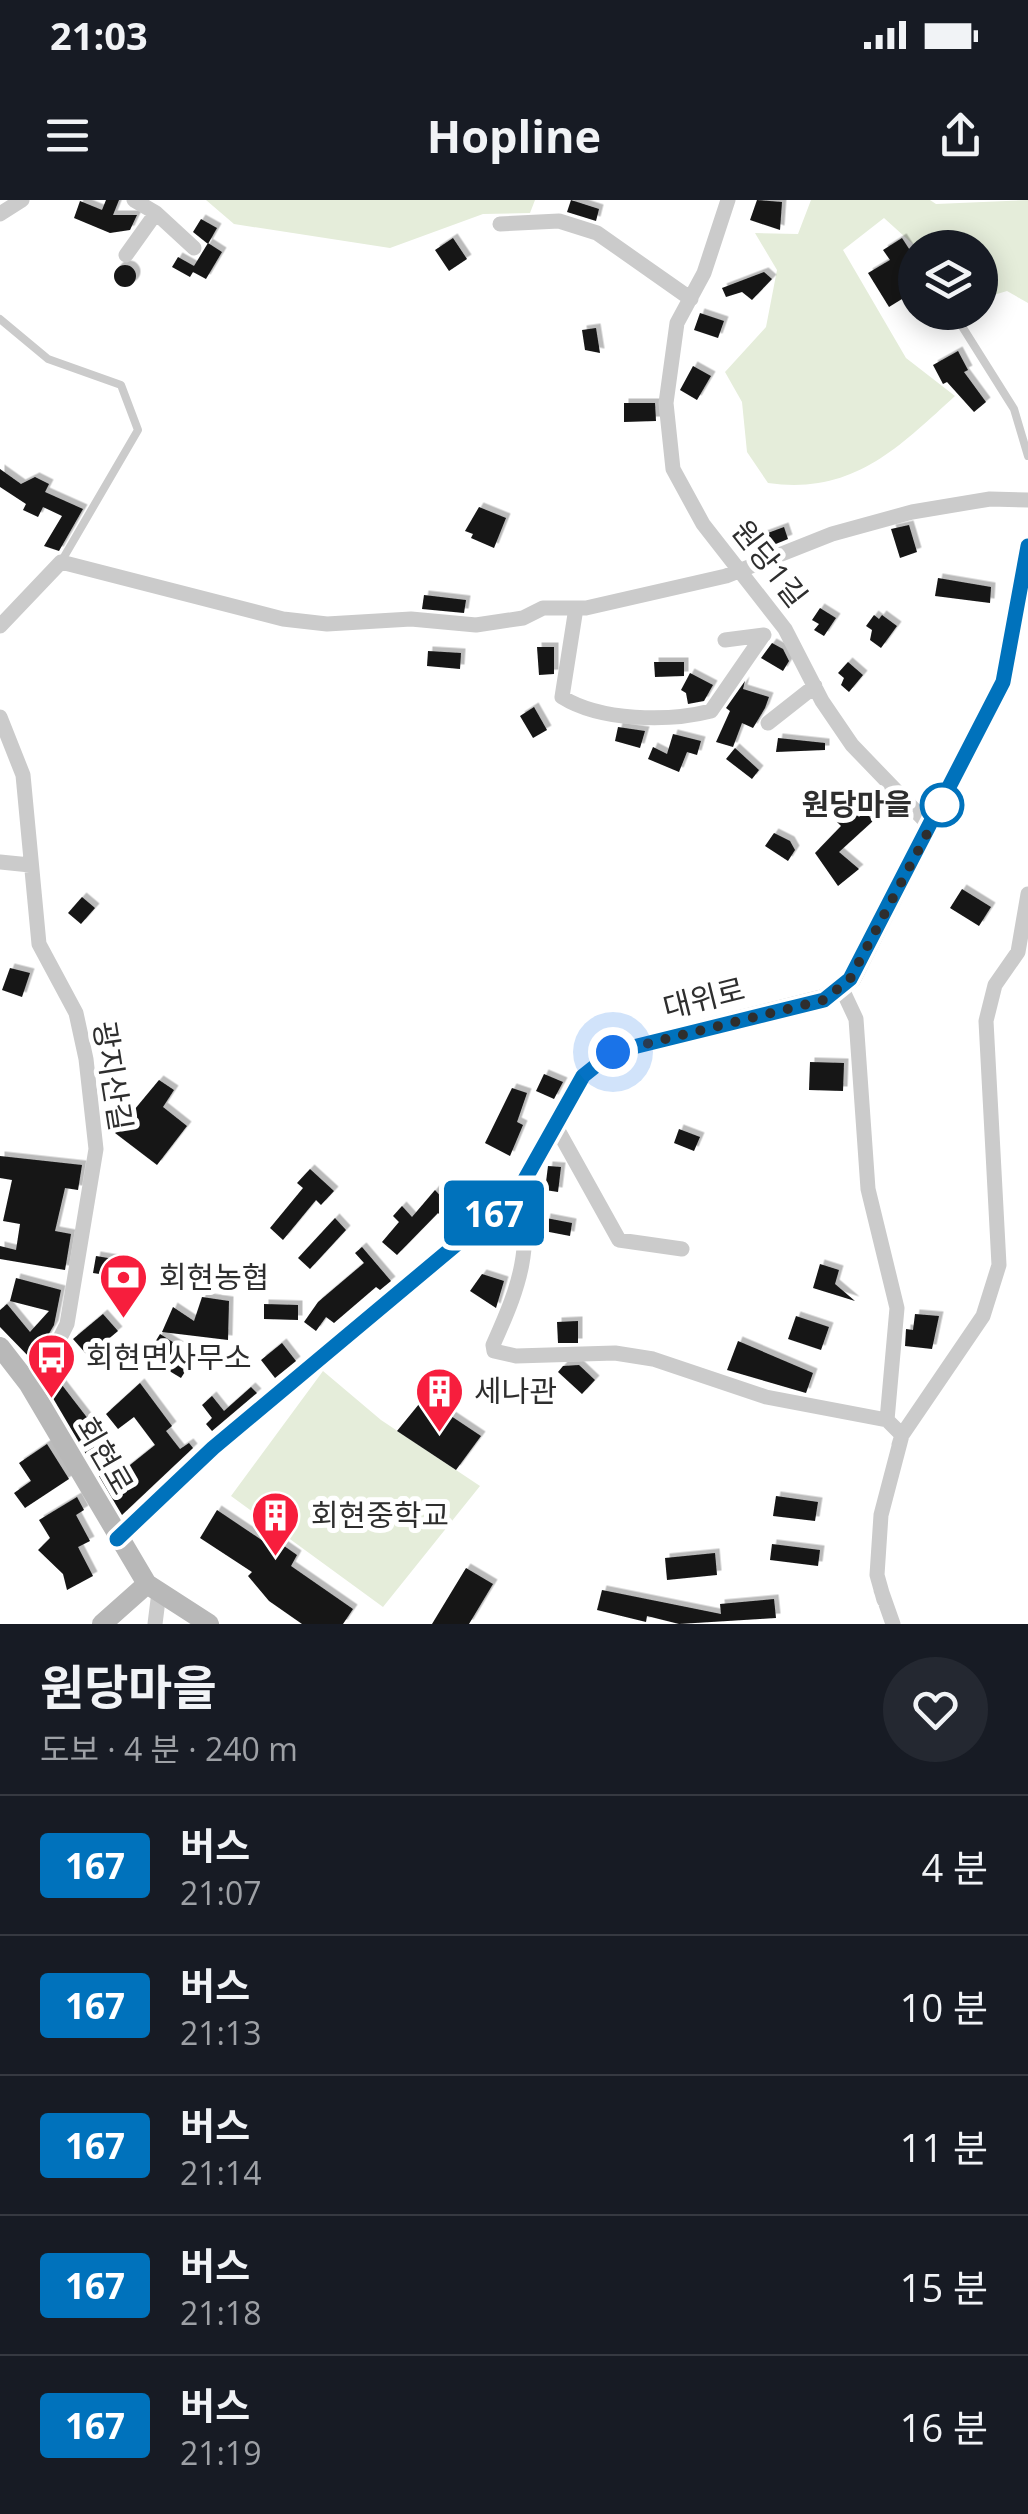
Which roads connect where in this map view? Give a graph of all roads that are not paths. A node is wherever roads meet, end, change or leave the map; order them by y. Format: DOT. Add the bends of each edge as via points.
graph roads {
  1 [pos="22,200"];
  2 [pos="134,200"];
  3 [pos="728,200"];
  4 [pos="156,213"];
  5 [pos="0,214"];
  6 [pos="500,224"];
  7 [pos="194,248"];
  8 [pos="126,255"];
  9 [pos="690,299"];
  10 [pos="0,319"];
  11 [pos="964,330"];
  12 [pos="1028,456"];
  13 [pos="1028,500"];
  14 [pos="1028,546"];
  15 [pos="61,562"];
  16 [pos="738,570"];
  17 [pos="576,608"];
  18 [pos="779,622"];
  19 [pos="0,626"];
  20 [pos="762,637"];
  21 [pos="725,640"];
  22 [pos="815,686"];
  23 [pos="0,717"];
  24 [pos="768,723"];
  25 [pos="932,827"];
  26 [pos="0,862"];
  27 [pos="30,865"];
  28 [pos="1028,894"];
  29 [pos="841,987"];
  30 [pos="555,1125"];
  31 [pos="524,1181"];
  32 [pos="682,1249"];
  33 [pos="0,1347"];
  34 [pos="28,1384"];
  35 [pos="886,1420"];
  36 [pos="902,1435"];
  37 [pos="117,1539"];
  38 [pos="153,1588"];
  39 [pos="102,1624"];
  40 [pos="156,1624"];
  41 [pos="209,1624"];
  42 [pos="894,1624"];
  1 -- 5 [label="street"];
  2 -- 4 [label="street"];
  3 -- 9 [label="street, 원당1길"];
  4 -- 7 [label="street"];
  4 -- 8 [label="street"];
  6 -- 9 [label="street" via="559,221 597,233"];
  9 -- 16 [label="street, 원당1길" via="677,323 667,438 684,492"];
  10 -- 15 [label="lane" via="48,359 120,385 138,430"];
  11 -- 12 [label="lane" via="1014,409"];
  13 -- 16 [label="street" via="990,498 912,512"];
  14 -- 25 [label="street" via="1003,682"];
  15 -- 17 [label="street" via="327,624 392,619 476,625 542,608"];
  15 -- 19 [label="street"];
  16 -- 17 [label="street"];
  16 -- 18 [label="street, 원당1길"];
  17 -- 20 [label="street" via="562,697 628,715 711,711"];
  18 -- 20 [label="street"];
  18 -- 22 [label="street, 원당1길"];
  20 -- 21 [label="street"];
  22 -- 24 [label="street"];
  22 -- 25 [label="street, 원당1길" via="852,746"];
  23 -- 27 [label="street, 광지산길" via="23,775"];
  25 -- 29 [label="street"];
  26 -- 27 [label="street"];
  27 -- 34 [label="street, 광지산길" via="40,944 76,1013 96,1149 67,1324"];
  28 -- 36 [label="street" via="1018,952 996,985 986,1021 1000,1265 983,1316"];
  29 -- 30 [label="street, 대위로" via="824,1000 613,1052 583,1076"];
  29 -- 35 [label="street" via="856,1019 868,1189 898,1308"];
  30 -- 31 [label="street, 대위로"];
  30 -- 32 [label="street" via="619,1240"];
  31 -- 35 [label="street" via="528,1246 494,1351 615,1352 766,1397"];
  31 -- 37 [label="street, 대위로"];
  33 -- 34 [label="street, 회현로"];
  34 -- 37 [label="street, 회현로"];
  35 -- 36 [label="street"];
  36 -- 42 [label="street" via="882,1514 878,1578"];
  37 -- 38 [label="street, 회현로"];
  38 -- 39 [label="street"];
  38 -- 40 [label="street"];
  38 -- 41 [label="street, 회현로"];
}
